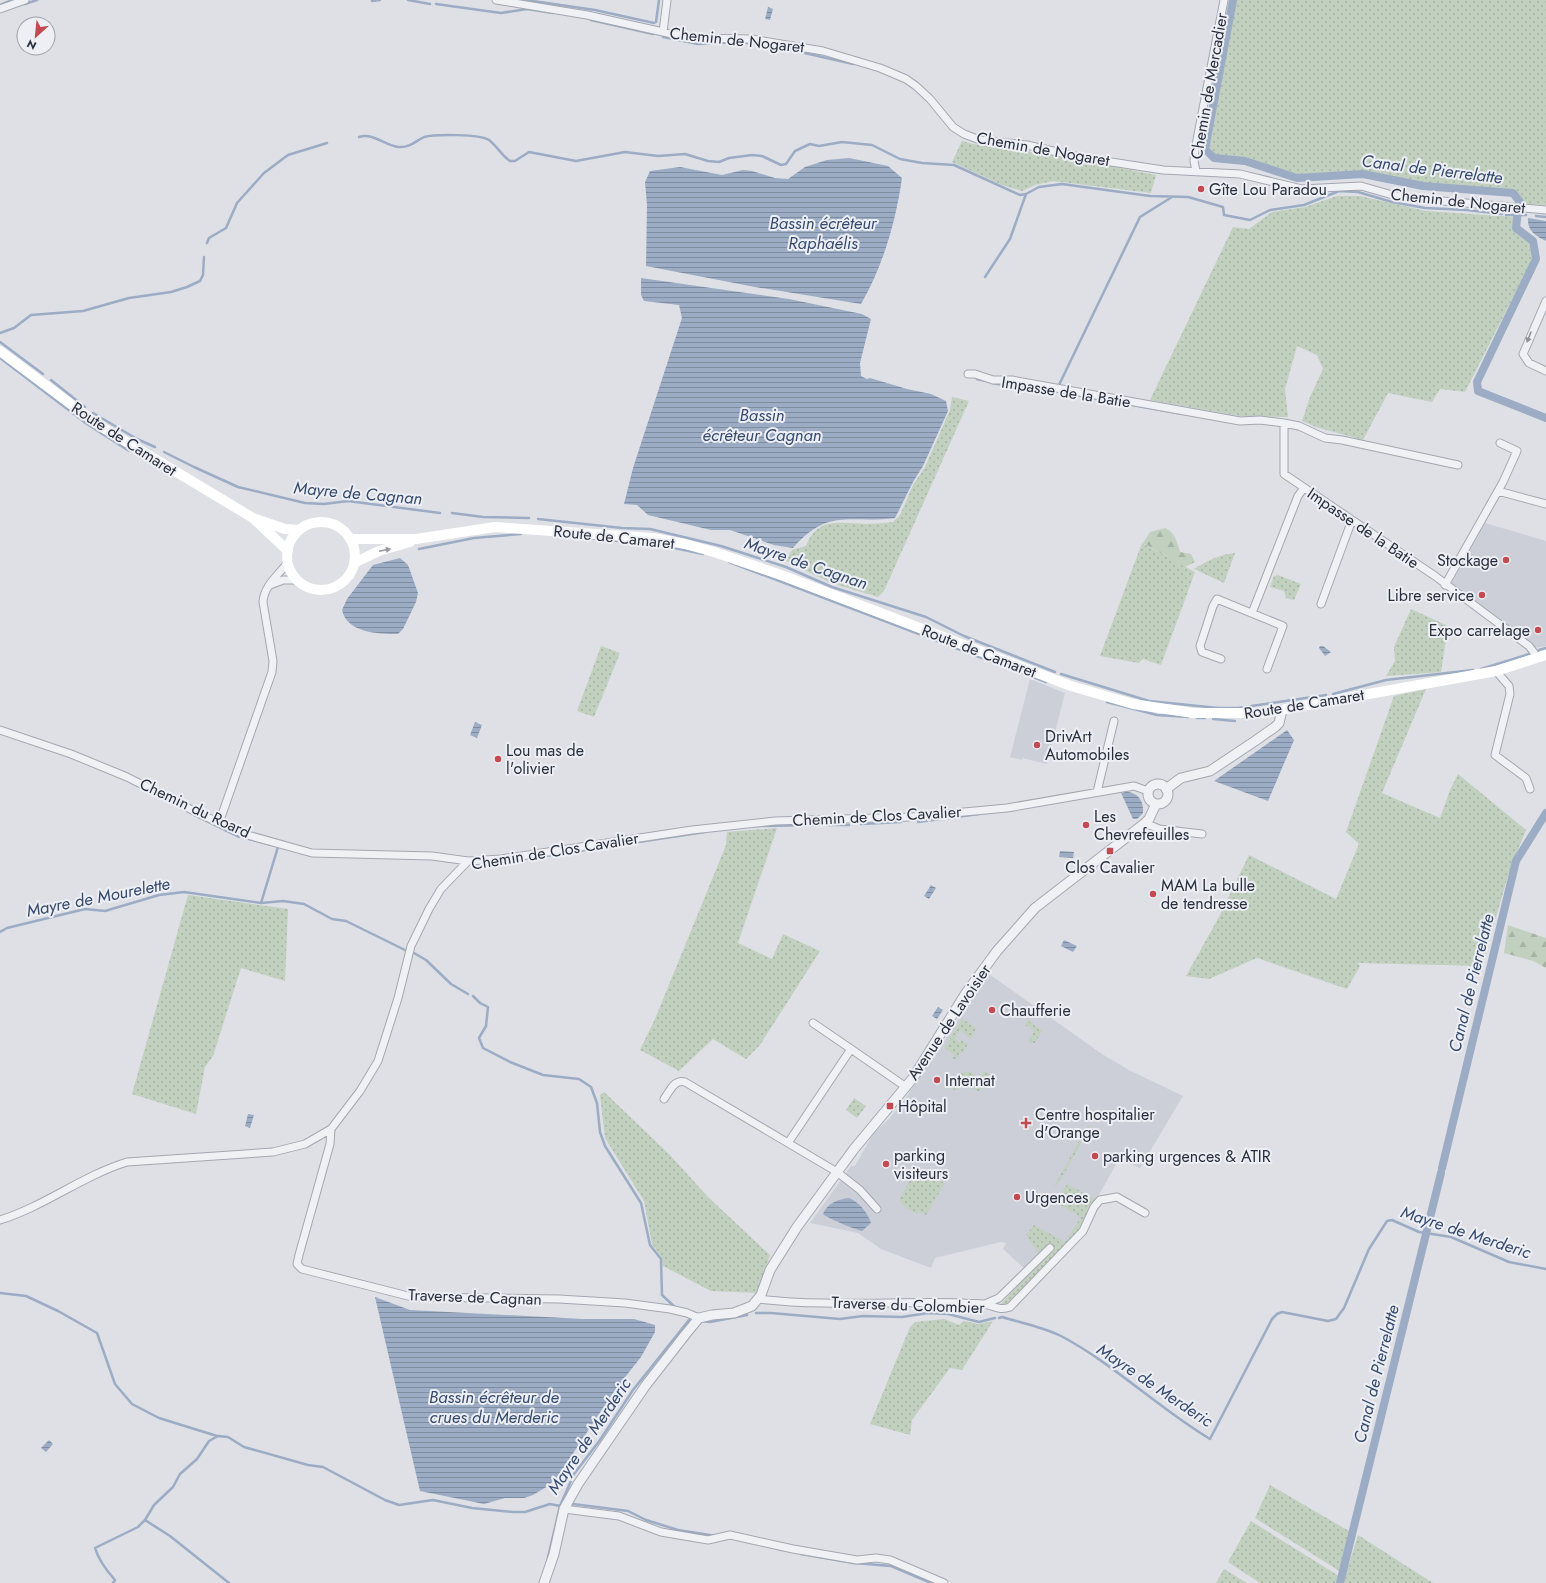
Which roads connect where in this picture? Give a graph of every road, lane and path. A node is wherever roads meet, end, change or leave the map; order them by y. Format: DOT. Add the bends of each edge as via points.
graph roads {
  1 [pos="25,0"];
  2 [pos="496,0"];
  3 [pos="667,0"];
  4 [pos="1224,0"];
  5 [pos="0,9"];
  6 [pos="663,32"];
  7 [pos="1196,171"];
  8 [pos="1546,210"];
  9 [pos="1546,301"];
  10 [pos="0,351"];
  11 [pos="1546,371"];
  12 [pos="968,374"];
  13 [pos="1284,423"];
  14 [pos="1500,443"];
  15 [pos="1458,465"];
  16 [pos="1304,488"];
  17 [pos="1498,491"];
  18 [pos="1546,504"];
  19 [pos="253,518"];
  20 [pos="1352,520"];
  21 [pos="299,530"];
  22 [pos="350,539"];
  23 [pos="416,539"];
  24 [pos="288,551"];
  25 [pos="288,562"];
  26 [pos="354,563"];
  27 [pos="296,580"];
  28 [pos="1445,585"];
  29 [pos="268,586"];
  30 [pos="1321,604"];
  31 [pos="1252,613"];
  32 [pos="1542,656"];
  33 [pos="1220,659"];
  34 [pos="1267,669"];
  35 [pos="1496,671"];
  36 [pos="1282,710"];
  37 [pos="1114,721"];
  38 [pos="0,730"];
  39 [pos="1166,789"];
  40 [pos="1530,789"];
  41 [pos="1148,791"];
  42 [pos="1097,792"];
  43 [pos="1156,804"];
  44 [pos="219,823"];
  45 [pos="1145,823"];
  46 [pos="1202,834"];
  47 [pos="468,861"];
  48 [pos="813,1023"];
  49 [pos="851,1049"];
  50 [pos="906,1087"];
  51 [pos="664,1099"];
  52 [pos="331,1129"];
  53 [pos="788,1143"];
  54 [pos="837,1172"];
  55 [pos="877,1209"];
  56 [pos="1145,1213"];
  57 [pos="0,1220"];
  58 [pos="1050,1248"];
  59 [pos="758,1299"];
  60 [pos="985,1304"];
  61 [pos="697,1320"];
  62 [pos="564,1509"];
  63 [pos="544,1583"];
  64 [pos="944,1583"];
  1 -- 5 [label="street"];
  2 -- 6 [label="street, Chemin de Nogaret" via="587,15"];
  3 -- 6 [label="street"];
  4 -- 7 [label="street, Chemin de Mercadier" via="1195,150"];
  6 -- 7 [label="street, Chemin de Nogaret" via="690,38 752,39 781,43 823,51 880,68 916,86 953,127 980,140 1028,145 1080,157 1155,168"];
  7 -- 8 [label="street, Chemin de Nogaret" via="1240,174 1302,189 1361,186 1396,196"];
  9 -- 11 [label="street, one-way" via="1523,354 1529,363"];
  10 -- 19 [label="main road, Route de Camaret" via="112,434"];
  12 -- 13 [label="street, Impasse de la Batie" via="1240,422 1260,420"];
  13 -- 15 [label="street, Impasse de la Batie" via="1299,426 1325,438"];
  13 -- 16 [label="street, Impasse de la Batie" via="1284,474"];
  14 -- 17 [label="street" via="1517,451"];
  16 -- 20 [label="street, Impasse de la Batie"];
  16 -- 31 [label="street" via="1298,496"];
  17 -- 18 [label="street"];
  17 -- 28 [label="street"];
  19 -- 21 [label="main road, Route de Camaret" via="292,531"];
  19 -- 24 [label="main road, Route de Camaret"];
  20 -- 28 [label="street, Impasse de la Batie"];
  20 -- 30 [label="street"];
  21 -- 22 [label="main road" via="321,522 336,526"];
  21 -- 24 [label="main road" via="291,540"];
  22 -- 23 [label="main road, Route de Camaret"];
  22 -- 26 [label="main road" via="354,550"];
  26 -- 23 [label="main road, Route de Camaret, one-way" via="368,555"];
  23 -- 36 [label="main road, Route de Camaret" via="495,527 653,538 749,563 1055,680 1133,704 1210,714"];
  24 -- 25 [label="main road"];
  25 -- 27 [label="main road"];
  25 -- 29 [label="street"];
  26 -- 27 [label="main road, Route de Camaret" via="346,577 332,588 314,590"];
  27 -- 29 [label="street" via="282,580"];
  28 -- 32 [label="street, Impasse de la Batie"];
  29 -- 44 [label="street" via="263,602 273,661 272,672"];
  31 -- 33 [label="street" via="1218,599 1215,602 1200,646 1202,652"];
  31 -- 34 [label="street" via="1283,626"];
  32 -- 35 [label="main road, Route de Camaret"];
  35 -- 36 [label="main road, Route de Camaret"];
  35 -- 40 [label="street" via="1509,686 1510,694 1495,755 1526,778"];
  36 -- 39 [label="street, Avenue de Lavoisier" via="1276,727 1256,741 1210,771 1181,778"];
  37 -- 42 [label="street"];
  38 -- 44 [label="street, Chemin du Roard" via="71,754 127,777"];
  39 -- 41 [label="street" via="1158,784"];
  39 -- 43 [label="street, Avenue de Lavoisier" via="1168,795 1165,801"];
  41 -- 42 [label="street, Chemin de Clos Cavalier" via="1134,786"];
  41 -- 43 [label="street" via="1149,798"];
  42 -- 47 [label="street, Chemin de Clos Cavalier" via="1007,808 911,817 775,822 692,830 501,859"];
  43 -- 45 [label="street, Avenue de Lavoisier"];
  44 -- 47 [label="street, Chemin du Roard" via="244,834 312,853 432,856"];
  45 -- 46 [label="street" via="1159,829"];
  45 -- 50 [label="street, Avenue de Lavoisier" via="1024,919 978,976"];
  47 -- 52 [label="street, Chemin de Clos Cavalier" via="441,889 429,909 411,946 394,1013 378,1061 360,1091"];
  48 -- 49 [label="street"];
  49 -- 50 [label="street"];
  49 -- 53 [label="street"];
  50 -- 54 [label="street, Avenue de Lavoisier"];
  51 -- 53 [label="street" via="676,1082 685,1082"];
  52 -- 57 [label="street, Chemin de Clos Cavalier" via="305,1144 273,1152 127,1162 112,1166 37,1206"];
  52 -- 61 [label="street, Traverse de Cagnan" via="330,1144 297,1264 302,1270 412,1297 559,1299 625,1304 676,1310"];
  53 -- 54 [label="street"];
  54 -- 55 [label="street" via="860,1190"];
  54 -- 59 [label="street, Avenue de Lavoisier" via="770,1270"];
  56 -- 60 [label="street, Traverse du Colombier" via="1117,1197 1100,1200 1083,1231 1010,1307 1003,1310"];
  58 -- 60 [label="street" via="999,1298"];
  59 -- 60 [label="street, Traverse du Colombier" via="878,1304"];
  59 -- 61 [label="street" via="752,1306 734,1313"];
  61 -- 62 [label="street" via="646,1384 578,1484"];
  62 -- 63 [label="street" via="554,1554"];
  62 -- 64 [label="street" via="619,1516 661,1532 708,1540 730,1535 857,1560 890,1560"];
}
